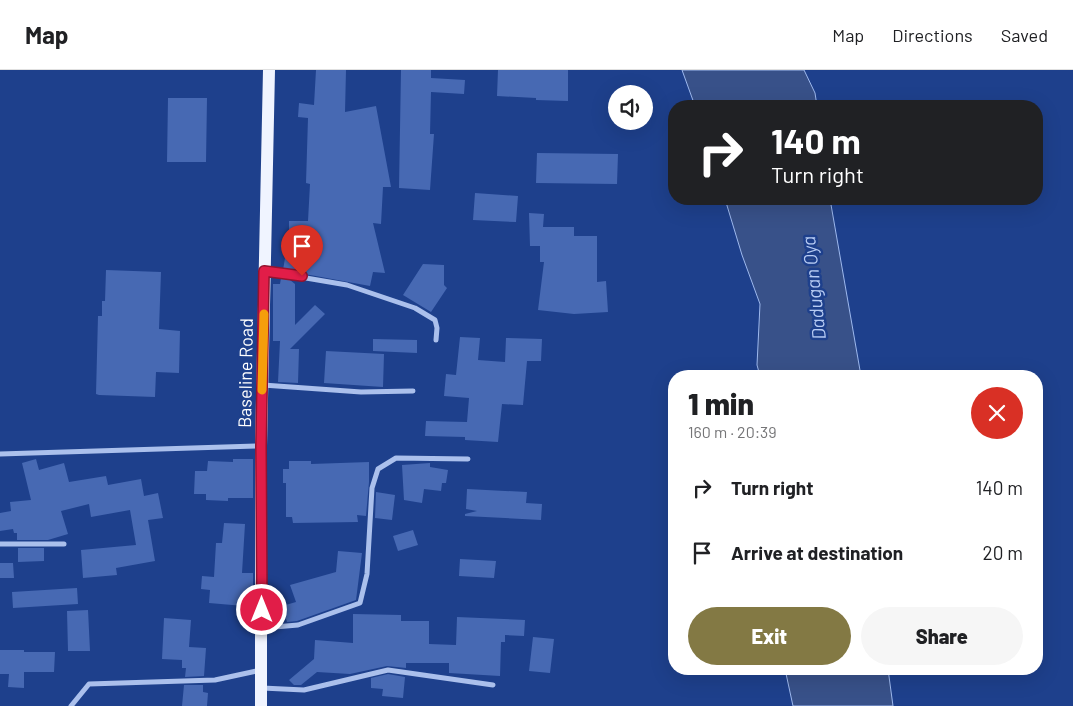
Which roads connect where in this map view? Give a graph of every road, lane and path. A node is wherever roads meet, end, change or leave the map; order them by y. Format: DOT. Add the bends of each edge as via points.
graph roads {
  1 [pos="269,70"];
  2 [pos="264,271"];
  3 [pos="436,340"];
  4 [pos="262,385"];
  5 [pos="413,391"];
  6 [pos="261,446"];
  7 [pos="0,454"];
  8 [pos="468,459"];
  9 [pos="0,544"];
  10 [pos="64,544"];
  11 [pos="262,628"];
  12 [pos="261,670"];
  13 [pos="493,685"];
  14 [pos="262,688"];
  15 [pos="71,706"];
  16 [pos="261,706"];
  1 -- 2 [label="main road, Baseline Road"];
  2 -- 3 [label="street" via="347,285 415,308 435,320"];
  2 -- 4 [label="main road, Baseline Road"];
  4 -- 5 [label="street" via="361,392"];
  4 -- 6 [label="main road, Baseline Road"];
  6 -- 7 [label="street"];
  6 -- 11 [label="main road, Baseline Road"];
  8 -- 11 [label="street" via="396,458 378,469 372,488 367,574 360,602 298,625"];
  9 -- 10 [label="street"];
  11 -- 12 [label="main road, Baseline Road"];
  12 -- 14 [label="main road, Baseline Road"];
  12 -- 15 [label="street" via="215,680 89,684"];
  13 -- 14 [label="street" via="388,670 304,690"];
  14 -- 16 [label="main road, Baseline Road"];
}
